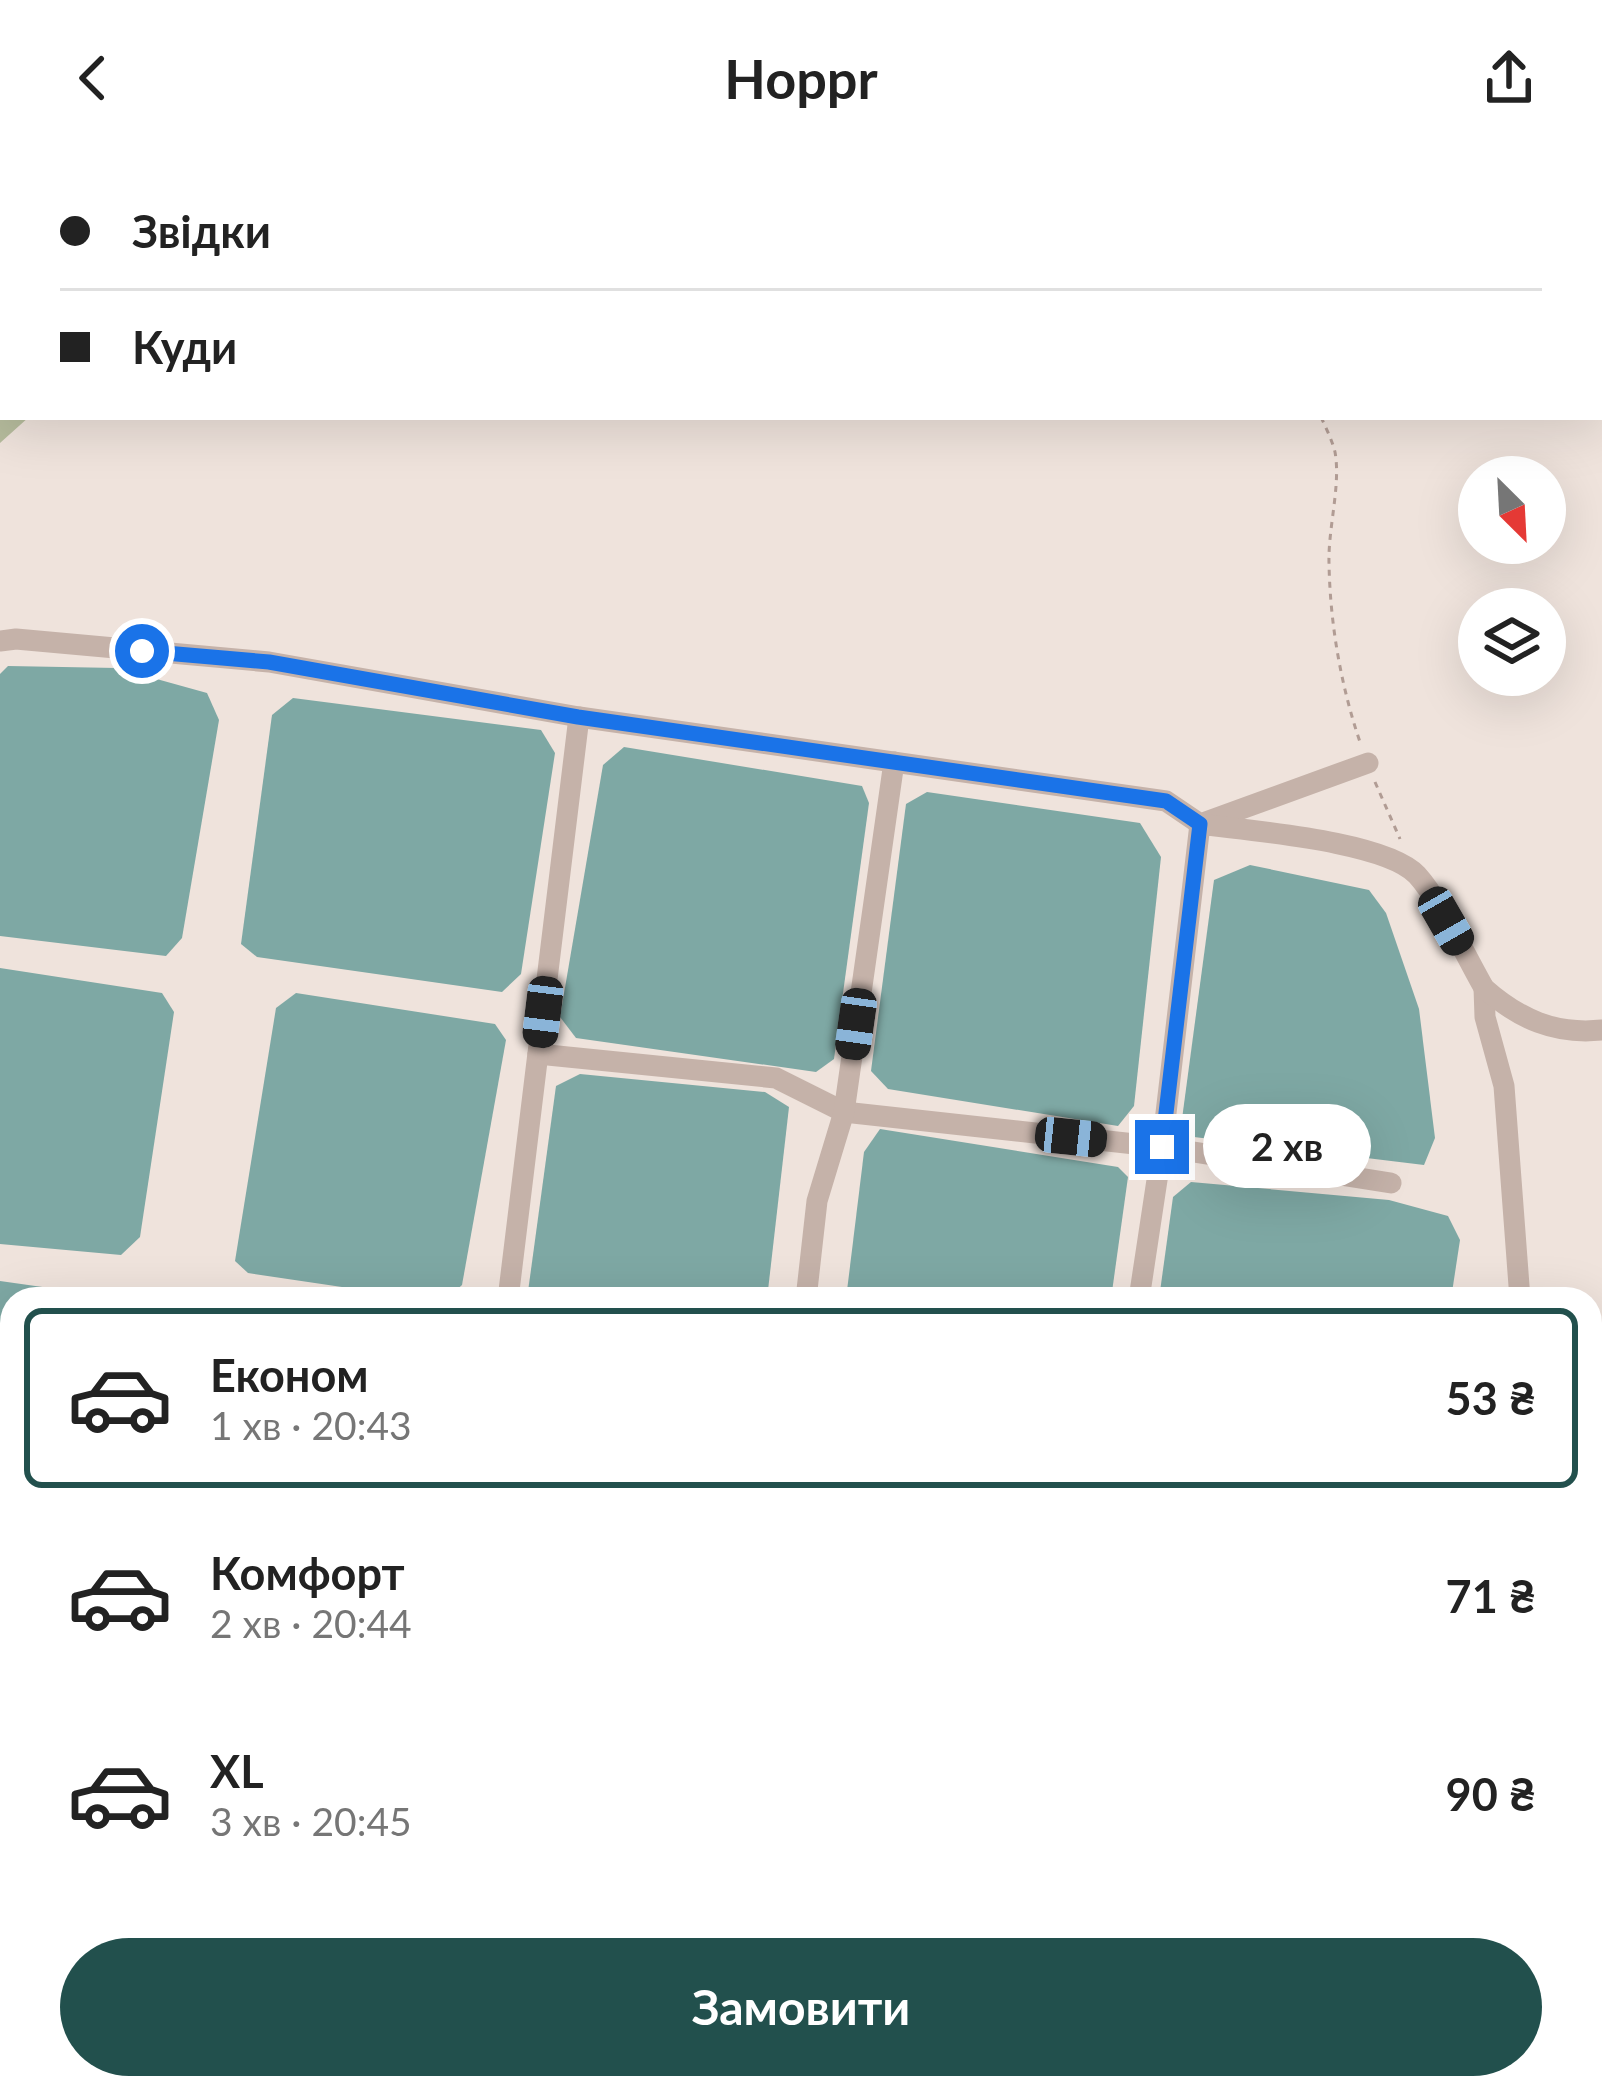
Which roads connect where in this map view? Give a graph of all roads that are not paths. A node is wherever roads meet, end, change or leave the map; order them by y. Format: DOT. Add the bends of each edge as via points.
graph roads {
  1 [pos="0,641"];
  2 [pos="578,717"];
  3 [pos="894,762"];
  4 [pos="1368,763"];
  5 [pos="1200,824"];
  6 [pos="1484,988"];
  7 [pos="1602,1030"];
  8 [pos="538,1054"];
  9 [pos="844,1112"];
  10 [pos="1162,1147"];
  11 [pos="1391,1184"];
  12 [pos="509,1287"];
  13 [pos="807,1287"];
  14 [pos="1140,1287"];
  15 [pos="1519,1287"];
  1 -- 2 [label="lane" via="269,662"];
  2 -- 3 [label="lane"];
  2 -- 8 [label="lane"];
  3 -- 5 [label="lane" via="1166,801"];
  3 -- 9 [label="lane"];
  4 -- 5 [label="lane"];
  5 -- 6 [label="lane" via="1365,849 1400,862 1418,876"];
  5 -- 10 [label="lane"];
  6 -- 7 [label="lane" via="1537,1024"];
  6 -- 15 [label="lane" via="1504,1086"];
  8 -- 9 [label="lane" via="776,1078"];
  8 -- 12 [label="lane"];
  9 -- 10 [label="lane"];
  9 -- 13 [label="lane" via="817,1201"];
  10 -- 11 [label="lane"];
  10 -- 14 [label="lane"];
}
